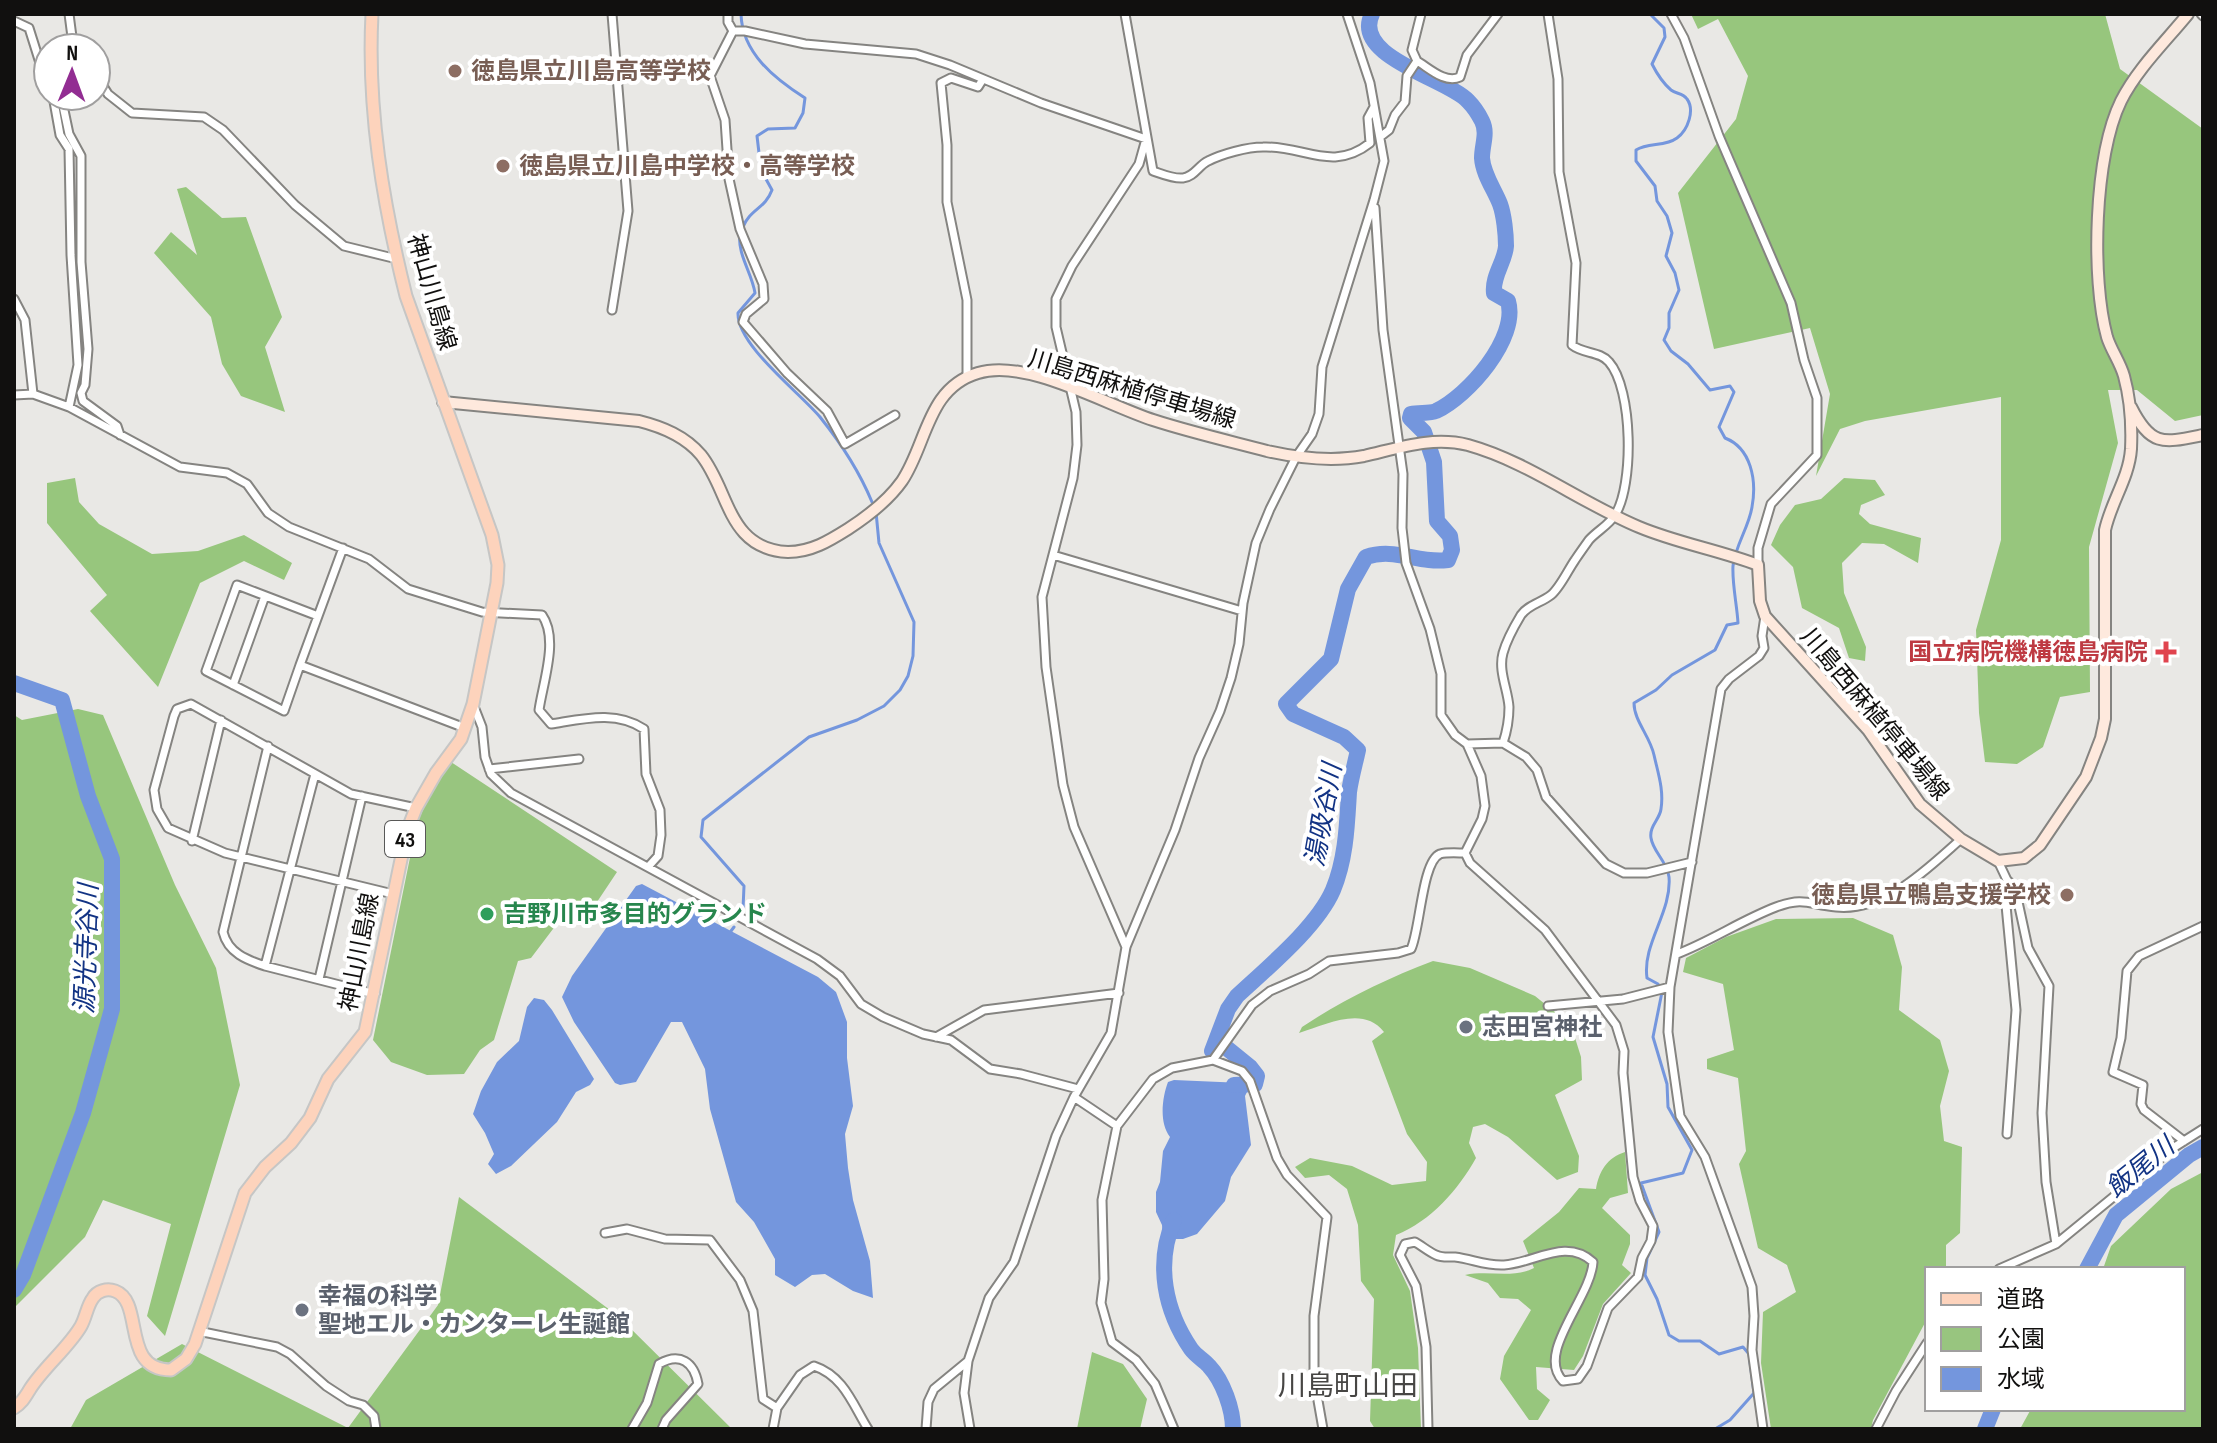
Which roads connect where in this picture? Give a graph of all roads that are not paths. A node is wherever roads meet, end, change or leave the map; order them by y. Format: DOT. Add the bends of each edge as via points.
graph roads {
  1 [pos="372,14"];
  2 [pos="612,14"];
  3 [pos="728,14"];
  4 [pos="1125,14"];
  5 [pos="1347,14"];
  6 [pos="1421,14"];
  7 [pos="1498,14"];
  8 [pos="1548,14"];
  9 [pos="1671,14"];
  10 [pos="2188,14"];
  11 [pos="14,21"];
  12 [pos="739,31"];
  13 [pos="32,38"];
  14 [pos="1416,63"];
  15 [pos="983,79"];
  16 [pos="112,97"];
  17 [pos="1374,107"];
  18 [pos="56,112"];
  19 [pos="64,112"];
  20 [pos="1380,137"];
  21 [pos="1146,139"];
  22 [pos="1374,200"];
  23 [pos="397,259"];
  24 [pos="14,299"];
  25 [pos="612,310"];
  26 [pos="967,377"];
  27 [pos="1070,387"];
  28 [pos="33,394"];
  29 [pos="14,395"];
  30 [pos="443,402"];
  31 [pos="2128,402"];
  32 [pos="69,407"];
  33 [pos="895,415"];
  34 [pos="120,435"];
  35 [pos="2203,435"];
  36 [pos="1399,446"];
  37 [pos="1296,457"];
  38 [pos="1615,516"];
  39 [pos="343,548"];
  40 [pos="1053,555"];
  41 [pos="1758,565"];
  42 [pos="265,596"];
  43 [pos="1242,611"];
  44 [pos="493,613"];
  45 [pos="318,616"];
  46 [pos="1765,616"];
  47 [pos="300,665"];
  48 [pos="233,685"];
  49 [pos="473,704"];
  50 [pos="221,720"];
  51 [pos="465,728"];
  52 [pos="1503,743"];
  53 [pos="1467,744"];
  54 [pos="268,746"];
  55 [pos="579,759"];
  56 [pos="489,769"];
  57 [pos="315,774"];
  58 [pos="362,796"];
  59 [pos="416,808"];
  60 [pos="1961,839"];
  61 [pos="192,841"];
  62 [pos="1465,853"];
  63 [pos="241,857"];
  64 [pos="1998,861"];
  65 [pos="1692,862"];
  66 [pos="290,867"];
  67 [pos="648,867"];
  68 [pos="2007,880"];
  69 [pos="342,882"];
  70 [pos="393,894"];
  71 [pos="2203,926"];
  72 [pos="1126,947"];
  73 [pos="1677,954"];
  74 [pos="265,966"];
  75 [pos="319,979"];
  76 [pos="1670,987"];
  77 [pos="1119,993"];
  78 [pos="375,994"];
  79 [pos="1600,1001"];
  80 [pos="1548,1006"];
  81 [pos="936,1037"];
  82 [pos="1213,1060"];
  83 [pos="1076,1093"];
  84 [pos="1117,1126"];
  85 [pos="2203,1129"];
  86 [pos="2007,1134"];
  87 [pos="2184,1141"];
  88 [pos="605,1233"];
  89 [pos="2056,1244"];
  90 [pos="2004,1267"];
  91 [pos="198,1331"];
  92 [pos="1925,1346"];
  93 [pos="968,1361"];
  94 [pos="14,1408"];
  95 [pos="777,1408"];
  96 [pos="376,1429"];
  97 [pos="632,1429"];
  98 [pos="662,1429"];
  99 [pos="773,1429"];
  100 [pos="868,1429"];
  101 [pos="926,1429"];
  102 [pos="970,1429"];
  103 [pos="1174,1429"];
  104 [pos="1323,1429"];
  105 [pos="1428,1429"];
  106 [pos="1763,1429"];
  107 [pos="1876,1429"];
  1 -- 23 [label="main road, 神山川島線 / 43" via="375,136"];
  2 -- 25 [label="street" via="628,211"];
  3 -- 12 [label="street" via="728,22"];
  4 -- 21 [label="street"];
  5 -- 17 [label="street"];
  6 -- 14 [label="street" via="1412,50"];
  7 -- 14 [label="street" via="1467,55 1460,77 1446,79"];
  8 -- 38 [label="street" via="1558,79 1559,172 1576,263 1572,345 1609,361 1627,415 1627,473"];
  9 -- 41 [label="street" via="1791,303 1817,398 1817,455 1771,504"];
  10 -- 31 [label="main road" via="2126,93 2106,147 2097,266 2108,337"];
  11 -- 13 [label="street" via="29,28"];
  12 -- 15 [label="street" via="805,44 916,54"];
  12 -- 33 [label="street" via="710,76 725,120 729,179 742,232 763,284 764,299 743,322 827,411 845,444"];
  14 -- 20 [label="street" via="1407,76 1405,102"];
  15 -- 21 [label="street"];
  15 -- 26 [label="street" via="978,87 951,78 941,83 947,202 967,300"];
  16 -- 23 [label="street" via="132,113 204,117 344,246"];
  17 -- 20 [label="street"];
  17 -- 21 [label="street" via="1368,118 1370,143 1356,154 1325,158 1261,147 1207,161 1180,179 1153,171"];
  18 -- 32 [label="street" via="70,164 78,365"];
  19 -- 34 [label="street" via="81,156 88,349 81,393"];
  20 -- 22 [label="street" via="1384,161"];
  21 -- 27 [label="street" via="1139,164 1056,299 1058,344"];
  22 -- 36 [label="street"];
  22 -- 37 [label="street" via="1322,367 1319,414"];
  23 -- 30 [label="main road, 神山川島線 / 43"];
  24 -- 28 [label="street" via="25,320"];
  26 -- 27 [label="main road, 川島西麻植停車場線" via="1006,371"];
  26 -- 30 [label="main road" via="935,407 908,471 890,496 829,541 800,551 770,548 745,534 728,512 703,458 668,430 639,421"];
  27 -- 37 [label="main road, 川島西麻植停車場線" via="1154,421"];
  27 -- 40 [label="street" via="1077,445"];
  28 -- 29 [label="street"];
  28 -- 32 [label="street"];
  30 -- 44 [label="main road, 神山川島線 / 43" via="492,535 498,565"];
  31 -- 35 [label="main road" via="2140,426 2155,440"];
  31 -- 64 [label="main road" via="2130,466 2105,530 2106,699 2101,738 2086,777 2040,845 2024,858"];
  32 -- 34 [label="street"];
  34 -- 39 [label="street" via="180,467 227,473 247,484 268,513 289,527"];
  36 -- 37 [label="main road, 川島西麻植停車場線" via="1344,458"];
  36 -- 38 [label="main road, 川島西麻植停車場線" via="1438,441 1490,452"];
  36 -- 53 [label="street" via="1406,563 1441,674 1441,715"];
  37 -- 43 [label="street" via="1256,543"];
  38 -- 41 [label="main road, 川島西麻植停車場線"];
  38 -- 52 [label="street" via="1590,539 1553,595 1522,613 1503,654 1509,707"];
  39 -- 44 [label="street" via="369,559 408,589"];
  39 -- 45 [label="street"];
  40 -- 43 [label="street"];
  40 -- 72 [label="street" via="1042,597 1063,785 1074,827"];
  41 -- 46 [label="main road"];
  42 -- 45 [label="street"];
  42 -- 48 [label="street"];
  42 -- 48 [label="street" via="237,585 206,671"];
  43 -- 72 [label="street" via="1239,644 1220,711"];
  44 -- 49 [label="main road, 神山川島線 / 43"];
  44 -- 67 [label="street" via="542,615 549,624 539,710 551,724 593,717 629,719 644,729 646,774 660,810 661,835 658,856"];
  45 -- 47 [label="street"];
  46 -- 60 [label="main road, 川島西麻植停車場線" via="1868,730 1920,804"];
  46 -- 65 [label="street" via="1764,648 1721,689"];
  47 -- 48 [label="street" via="284,711"];
  47 -- 51 [label="street"];
  49 -- 51 [label="main road, 神山川島線 / 43"];
  49 -- 56 [label="street"];
  50 -- 54 [label="street"];
  50 -- 61 [label="street"];
  50 -- 61 [label="street" via="191,704 177,709 158,770 157,809 168,828"];
  51 -- 59 [label="main road, 神山川島線 / 43"];
  52 -- 53 [label="street"];
  52 -- 65 [label="street" via="1526,757 1537,770 1546,797 1606,864 1624,873"];
  53 -- 62 [label="street" via="1481,776 1485,806"];
  54 -- 57 [label="street"];
  54 -- 63 [label="street"];
  55 -- 56 [label="street"];
  56 -- 67 [label="street" via="511,793"];
  57 -- 58 [label="street"];
  57 -- 66 [label="street"];
  58 -- 59 [label="street"];
  58 -- 69 [label="street"];
  59 -- 70 [label="main road, 神山川島線 / 43"];
  60 -- 64 [label="main road, 川島西麻植停車場線"];
  60 -- 73 [label="street" via="1887,896 1863,906 1835,908 1807,900 1777,907"];
  61 -- 63 [label="street"];
  62 -- 79 [label="street" via="1545,930"];
  62 -- 82 [label="street" via="1435,858 1411,949 1329,961 1270,991 1252,1005"];
  63 -- 66 [label="street"];
  63 -- 74 [label="street" via="223,938 242,959"];
  64 -- 68 [label="street"];
  65 -- 73 [label="street"];
  66 -- 69 [label="street"];
  66 -- 74 [label="street"];
  67 -- 81 [label="street" via="817,959 840,976 861,1004"];
  68 -- 86 [label="street" via="2016,1010"];
  68 -- 89 [label="street" via="2018,897 2028,948 2049,986 2042,1113"];
  69 -- 70 [label="street"];
  69 -- 75 [label="street"];
  70 -- 78 [label="main road, 神山川島線 / 43"];
  71 -- 87 [label="street" via="2139,956 2127,971 2113,1072 2143,1085 2144,1110"];
  72 -- 77 [label="street"];
  73 -- 76 [label="street"];
  74 -- 75 [label="street"];
  75 -- 78 [label="street"];
  76 -- 79 [label="street"];
  76 -- 106 [label="street" via="1668,1032 1680,1116 1705,1157 1752,1287 1752,1350"];
  77 -- 81 [label="street" via="984,1010"];
  77 -- 83 [label="street" via="1111,1033"];
  78 -- 91 [label="main road, 神山川島線 / 43" via="365,1032 328,1079 310,1118 245,1193"];
  79 -- 80 [label="street"];
  79 -- 105 [label="street" via="1616,1025 1624,1051 1633,1177 1653,1226 1638,1277 1608,1308 1578,1379 1563,1381 1553,1362 1592,1278 1593,1262 1586,1255 1557,1251 1489,1266 1438,1257 1415,1242 1405,1244 1400,1255 1416,1286 1426,1347"];
  81 -- 83 [label="street" via="951,1040 990,1069"];
  82 -- 84 [label="street" via="1172,1068 1153,1079"];
  82 -- 104 [label="street" via="1242,1071 1250,1081 1277,1158 1327,1217 1314,1316 1314,1378"];
  83 -- 84 [label="street"];
  83 -- 93 [label="street" via="1014,1262 989,1298"];
  84 -- 103 [label="street" via="1102,1200 1101,1303 1112,1342 1155,1384"];
  85 -- 87 [label="street"];
  87 -- 89 [label="street"];
  88 -- 95 [label="street" via="627,1229 665,1239 710,1240 740,1280 753,1311 763,1399"];
  89 -- 90 [label="street"];
  91 -- 94 [label="main road, 神山川島線 / 43" via="186,1359 162,1370 140,1351 123,1296 100,1291 76,1333"];
  91 -- 96 [label="street" via="290,1354 326,1386 363,1405 374,1416"];
  92 -- 107 [label="street"];
  93 -- 101 [label="street" via="934,1389"];
  93 -- 102 [label="street" via="964,1393"];
  95 -- 99 [label="street"];
  95 -- 100 [label="street" via="800,1375 814,1366 841,1384"];
  97 -- 98 [label="street" via="659,1364 679,1358 689,1362 698,1384"];
}
